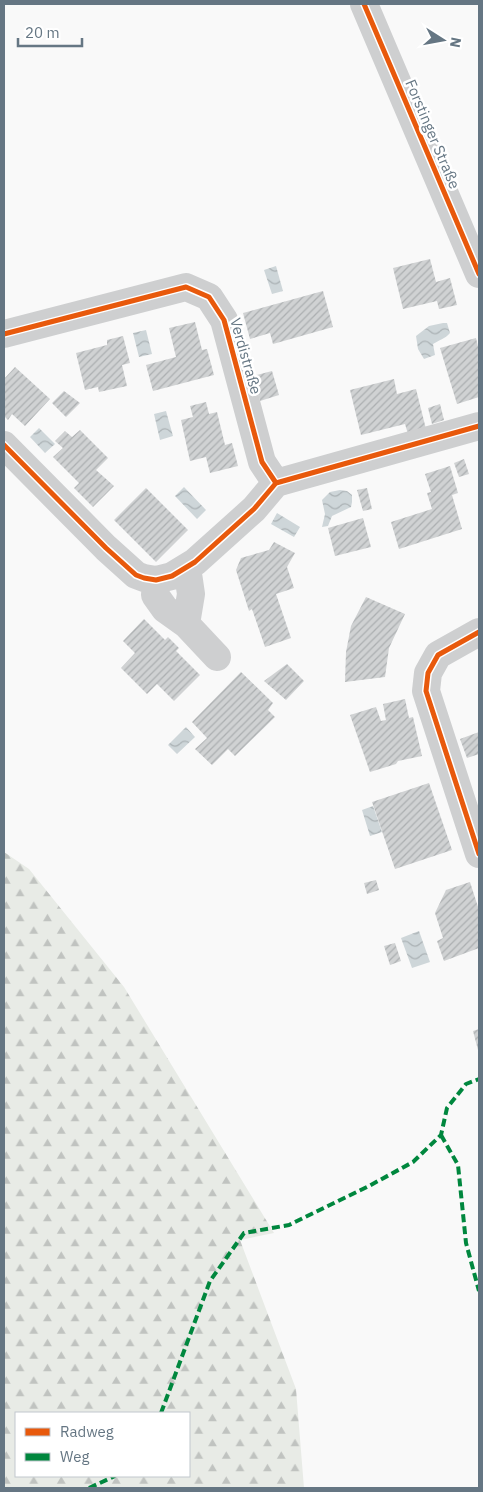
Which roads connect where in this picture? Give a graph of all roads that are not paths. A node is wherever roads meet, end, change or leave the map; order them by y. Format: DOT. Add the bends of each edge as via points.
graph roads {
  1 [pos="364,4"];
  2 [pos="479,274"];
  3 [pos="4,334"];
  4 [pos="479,426"];
  5 [pos="4,446"];
  6 [pos="276,483"];
  7 [pos="187,567"];
  8 [pos="156,580"];
  9 [pos="186,624"];
  10 [pos="479,632"];
  11 [pos="217,657"];
  12 [pos="479,854"];
  1 -- 2 [label="street, Forstinger Straße"];
  3 -- 6 [label="street, Verdistraße" via="186,287 209,297 224,320 262,462"];
  4 -- 6 [label="street"];
  5 -- 8 [label="street" via="136,575"];
  6 -- 7 [label="street" via="254,509"];
  7 -- 8 [label="street"];
  7 -- 9 [label="street" via="191,594"];
  8 -- 9 [label="street" via="155,595 165,609"];
  9 -- 11 [label="street"];
  10 -- 12 [label="street" via="438,655 428,672 426,692"];
}
